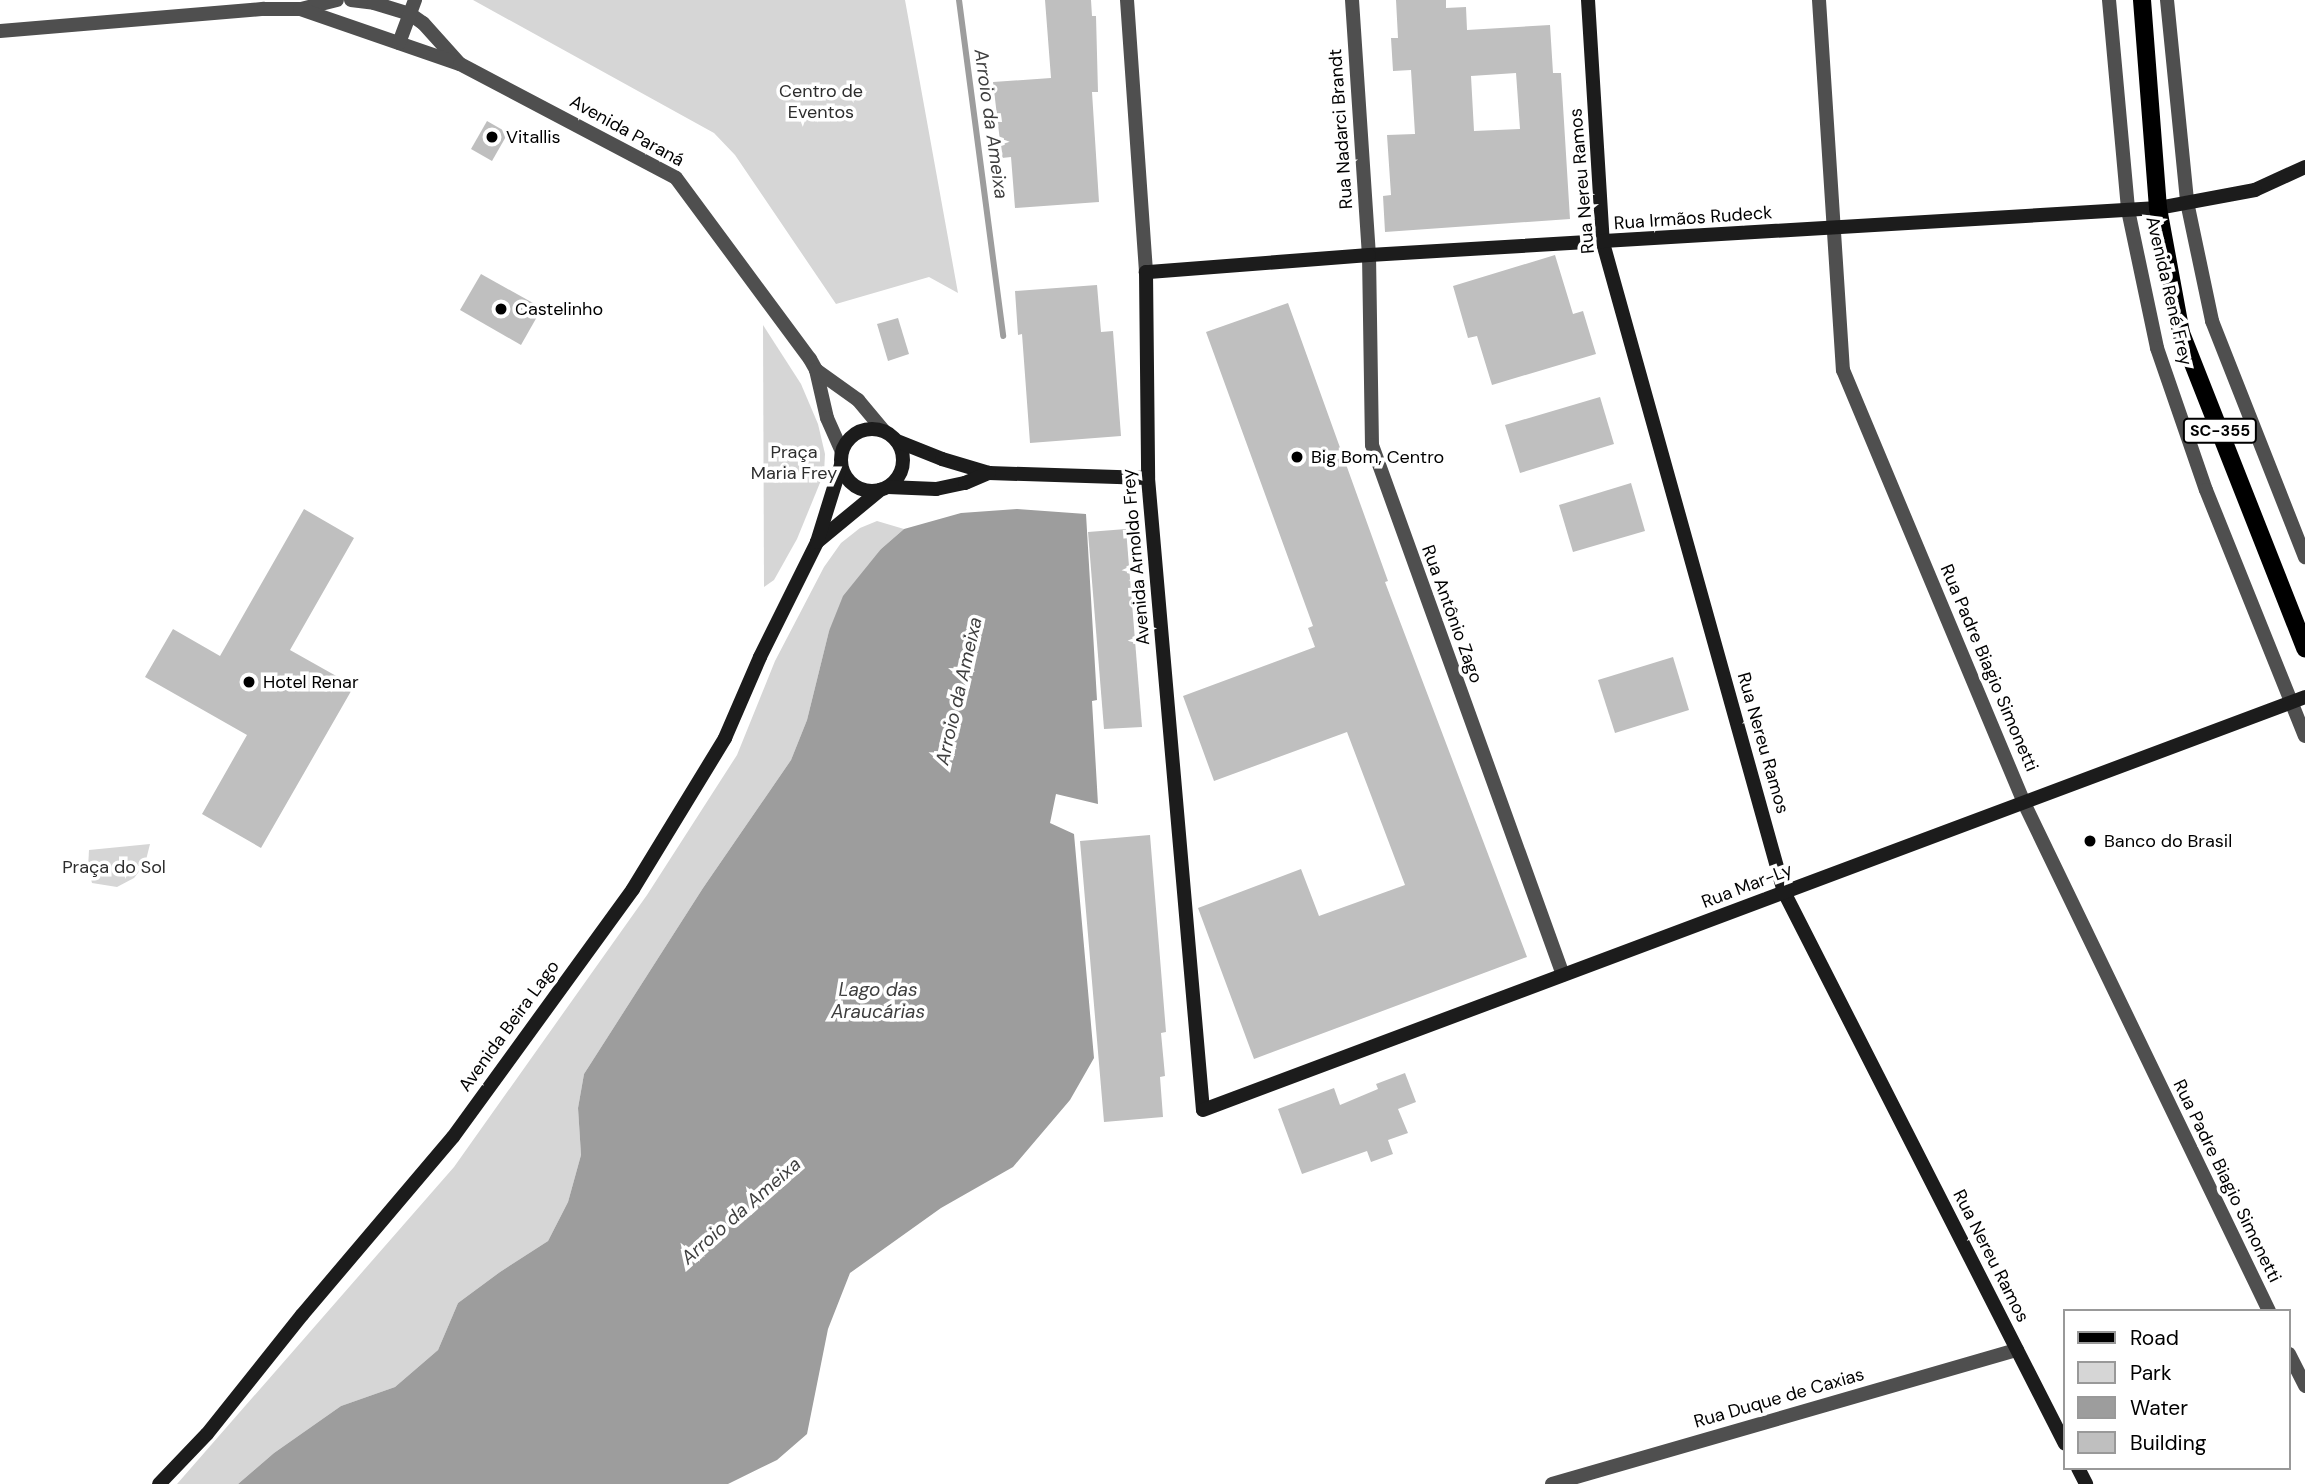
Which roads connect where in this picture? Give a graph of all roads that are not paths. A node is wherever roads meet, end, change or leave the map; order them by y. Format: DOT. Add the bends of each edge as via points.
graph roads {
  1 [pos="337,0"];
  2 [pos="351,0"];
  3 [pos="415,0"];
  4 [pos="1128,0"];
  5 [pos="1352,0"];
  6 [pos="1588,0"];
  7 [pos="1819,0"];
  8 [pos="2109,0"];
  9 [pos="2142,0"];
  10 [pos="2167,0"];
  11 [pos="296,5"];
  12 [pos="410,14"];
  13 [pos="0,31"];
  14 [pos="399,43"];
  15 [pos="460,64"];
  16 [pos="2305,167"];
  17 [pos="2187,202"];
  18 [pos="2158,208"];
  19 [pos="2128,210"];
  20 [pos="1834,228"];
  21 [pos="1603,243"];
  22 [pos="1369,255"];
  23 [pos="1146,272"];
  24 [pos="817,370"];
  25 [pos="884,430"];
  26 [pos="897,441"];
  27 [pos="841,458"];
  28 [pos="989,473"];
  29 [pos="1148,478"];
  30 [pos="884,488"];
  31 [pos="817,542"];
  32 [pos="2305,557"];
  33 [pos="2305,648"];
  34 [pos="2298,700"];
  35 [pos="2305,736"];
  36 [pos="2024,803"];
  37 [pos="1784,892"];
  38 [pos="1563,975"];
  39 [pos="1203,1110"];
  40 [pos="2268,1309"];
  41 [pos="2017,1350"];
  42 [pos="2291,1358"];
  43 [pos="2305,1386"];
  44 [pos="2064,1442"];
  45 [pos="159,1484"];
  46 [pos="1552,1484"];
  1 -- 11 [label="street, Avenida Paraná"];
  2 -- 12 [label="street, Avenida Paraná"];
  3 -- 12 [label="street"];
  4 -- 23 [label="street, Avenida Arnoldo Frey"];
  5 -- 22 [label="street, Rua Nadarci Brandt"];
  6 -- 21 [label="street, Rua Nereu Ramos"];
  7 -- 20 [label="street, Rua Padre Biagio Simonetti"];
  8 -- 19 [label="street, Avenida René Frey"];
  9 -- 18 [label="main road, Avenida René Frey / SC-355"];
  10 -- 17 [label="street, Avenida René Frey"];
  11 -- 13 [label="street, Avenida Paraná"];
  11 -- 14 [label="street, Avenida Paraná"];
  12 -- 14 [label="street"];
  12 -- 15 [label="street, Avenida Paraná"];
  14 -- 15 [label="street, Avenida Paraná"];
  15 -- 24 [label="street, Avenida Paraná" via="676,178"];
  16 -- 17 [label="street, Rua Irmãos Rudeck" via="2255,190"];
  17 -- 18 [label="street, Rua Irmãos Rudeck"];
  17 -- 32 [label="street, Avenida René Frey" via="2212,321"];
  18 -- 19 [label="street, Rua Irmãos Rudeck"];
  18 -- 33 [label="main road, Avenida René Frey / SC-355" via="2181,333"];
  19 -- 20 [label="street, Rua Irmãos Rudeck"];
  19 -- 34 [label="street, Avenida René Frey" via="2157,348 2206,490"];
  20 -- 21 [label="street, Rua Irmãos Rudeck"];
  20 -- 36 [label="street, Rua Padre Biagio Simonetti" via="1843,370"];
  21 -- 22 [label="street, Rua Irmãos Rudeck"];
  21 -- 37 [label="street, Rua Nereu Ramos"];
  22 -- 23 [label="street, Rua Irmãos Rudeck"];
  22 -- 38 [label="street, Rua Antônio Zago" via="1372,445"];
  23 -- 29 [label="street, Avenida Arnoldo Frey"];
  24 -- 25 [label="street, Avenida Paraná" via="858,400"];
  24 -- 27 [label="street, Avenida Paraná"];
  25 -- 26 [label="street, Avenida Paraná"];
  25 -- 27 [label="street" via="858,431 847,441"];
  26 -- 28 [label="street, Avenida Paraná"];
  26 -- 30 [label="street" via="903,466"];
  27 -- 30 [label="street, Avenida Paraná" via="854,485"];
  27 -- 31 [label="street, Avenida Beira Lago"];
  28 -- 29 [label="street, Avenida Paraná"];
  28 -- 30 [label="street, Avenida Paraná" via="936,489"];
  29 -- 39 [label="street, Avenida Arnoldo Frey"];
  30 -- 31 [label="street, Avenida Beira Lago"];
  31 -- 45 [label="street, Avenida Beira Lago" via="725,738 633,889 453,1137 207,1434"];
  34 -- 35 [label="street, Avenida René Frey"];
  34 -- 36 [label="street, Rua Mar-Ly"];
  36 -- 37 [label="street, Rua Mar-Ly"];
  36 -- 40 [label="street, Rua Padre Biagio Simonetti"];
  37 -- 38 [label="street, Rua Mar-Ly"];
  37 -- 41 [label="street, Rua Nereu Ramos"];
  38 -- 39 [label="street, Rua Mar-Ly"];
  41 -- 44 [label="street, Rua Nereu Ramos"];
  41 -- 46 [label="street, Rua Duque de Caxias"];
  42 -- 43 [label="street"];
}
